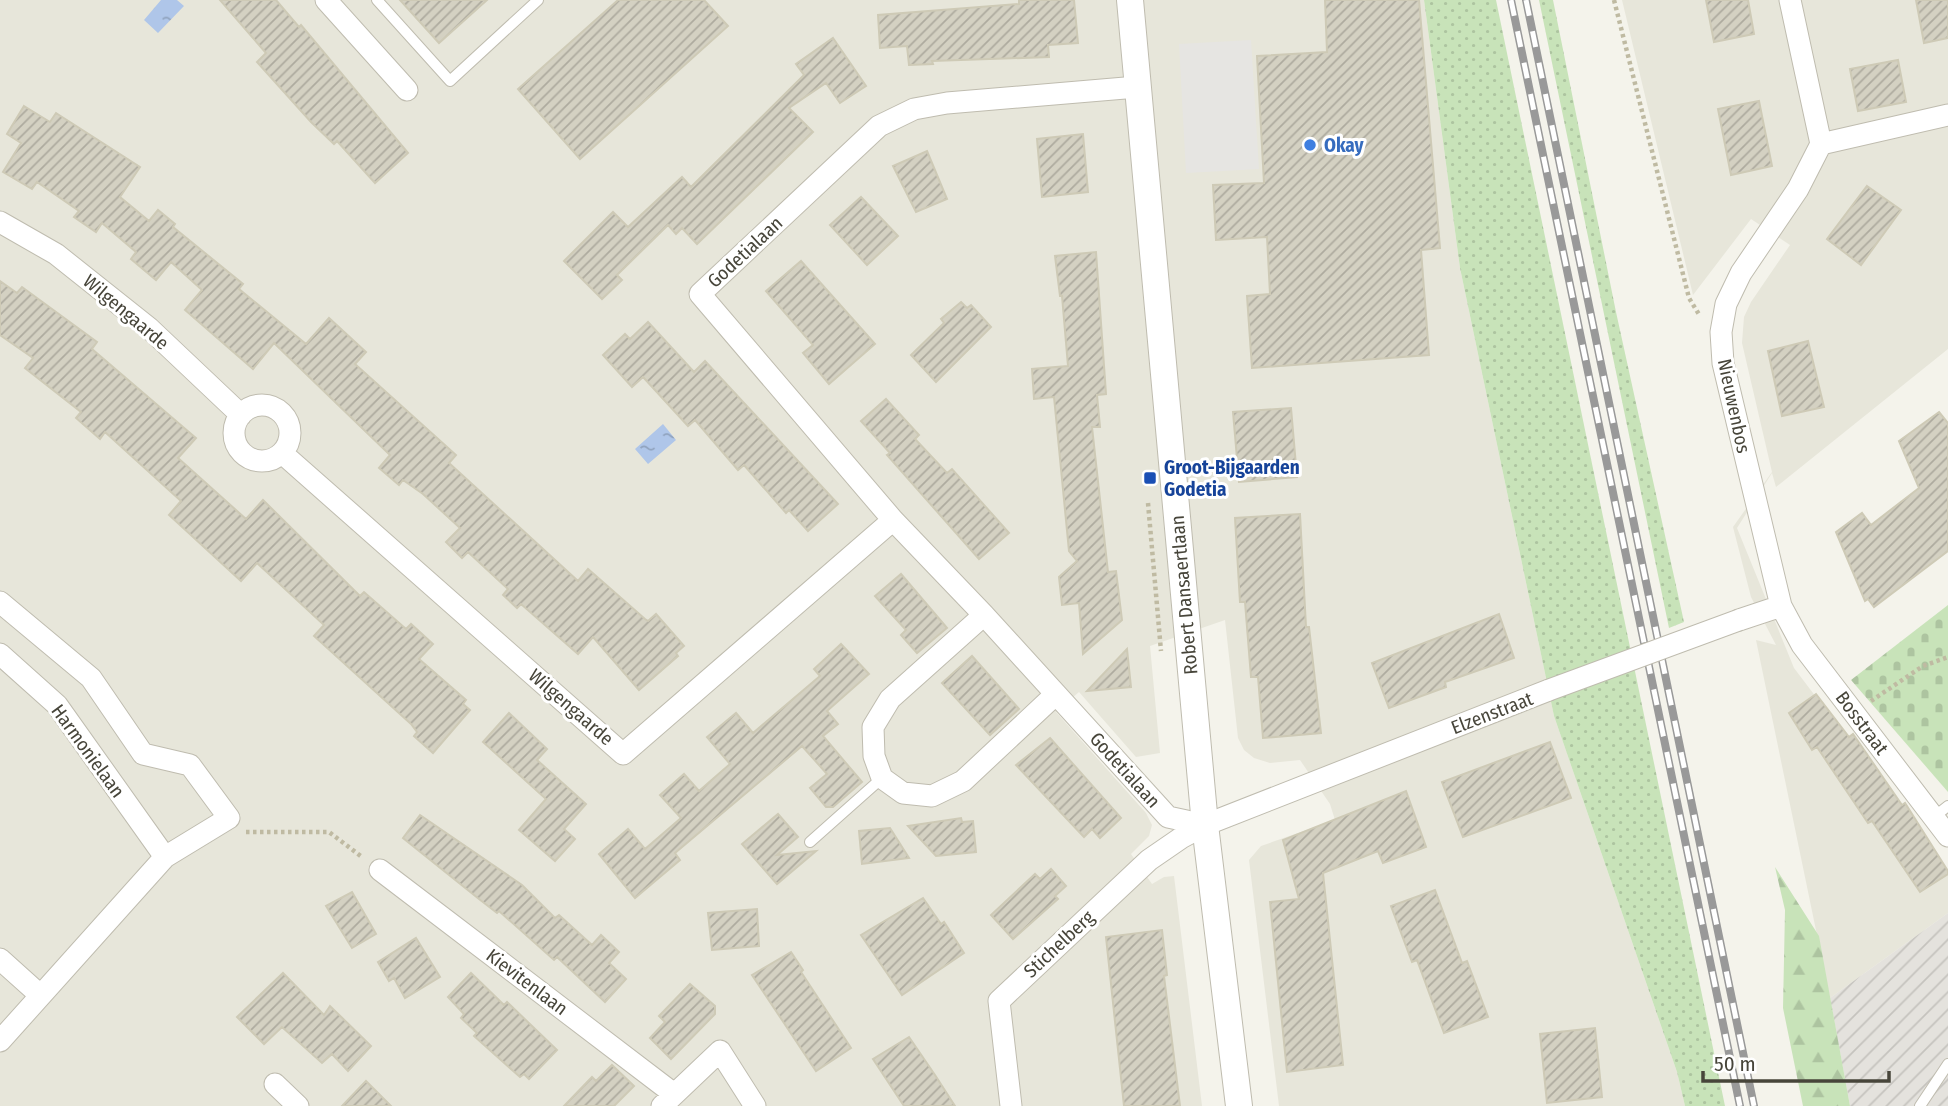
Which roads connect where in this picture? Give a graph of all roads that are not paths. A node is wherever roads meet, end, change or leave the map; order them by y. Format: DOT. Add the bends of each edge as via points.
graph roads {
  1 [pos="326,0"];
  2 [pos="377,0"];
  3 [pos="538,0"];
  4 [pos="1130,0"];
  5 [pos="1790,0"];
  6 [pos="1137,87"];
  7 [pos="407,90"];
  8 [pos="1948,115"];
  9 [pos="1821,144"];
  10 [pos="0,222"];
  11 [pos="241,415"];
  12 [pos="282,453"];
  13 [pos="893,520"];
  14 [pos="0,602"];
  15 [pos="1780,606"];
  16 [pos="984,615"];
  17 [pos="0,654"];
  18 [pos="1056,694"];
  19 [pos="882,778"];
  20 [pos="1941,811"];
  21 [pos="1205,825"];
  22 [pos="1948,836"];
  23 [pos="810,842"];
  24 [pos="165,857"];
  25 [pos="380,870"];
  26 [pos="0,958"];
  27 [pos="40,995"];
  28 [pos="0,1041"];
  29 [pos="1948,1064"];
  30 [pos="275,1084"];
  31 [pos="668,1100"];
  32 [pos="298,1106"];
  33 [pos="755,1106"];
  34 [pos="1011,1106"];
  35 [pos="1239,1106"];
  36 [pos="1920,1106"];
  1 -- 7 [label="street"];
  2 -- 3 [label="lane" via="450,81"];
  4 -- 6 [label="street, Robert Dansaertlaan"];
  5 -- 9 [label="street"];
  6 -- 13 [label="street, Godetialaan" via="914,109 879,127 701,294"];
  6 -- 21 [label="street, Robert Dansaertlaan"];
  8 -- 9 [label="street"];
  9 -- 15 [label="street, Nieuwenbos" via="1798,189 1741,272 1726,304 1721,332 1723,363"];
  10 -- 11 [label="street, Wilgengaarde" via="56,254 149,328"];
  11 -- 12 [label="street" via="236,442 247,457 265,461"];
  11 -- 12 [label="street" via="265,405 281,413 290,428"];
  12 -- 13 [label="street, Wilgengaarde" via="623,754"];
  13 -- 16 [label="street, Godetialaan"];
  14 -- 24 [label="street" via="91,678 143,754 190,765 229,818"];
  15 -- 20 [label="street, Bosstraat" via="1802,645 1854,714"];
  15 -- 21 [label="street, Elzenstraat, bridge" via="1549,690"];
  16 -- 18 [label="street, Godetialaan"];
  16 -- 19 [label="street" via="890,699 873,727 874,756"];
  17 -- 24 [label="street, Harmonielaan" via="57,705"];
  18 -- 19 [label="street" via="963,781 932,796 902,793"];
  18 -- 21 [label="street, Godetialaan" via="1168,817"];
  19 -- 23 [label="lane"];
  20 -- 22 [label="street, Bosstraat"];
  21 -- 34 [label="street, Stichelberg" via="1149,860 999,1001"];
  21 -- 35 [label="street, Robert Dansaertlaan"];
  24 -- 27 [label="street"];
  25 -- 31 [label="street, Kievitenlaan"];
  26 -- 27 [label="street"];
  27 -- 28 [label="street"];
  29 -- 36 [label="lane"];
  30 -- 32 [label="street"];
  31 -- 33 [label="street, Kievitenlaan" via="720,1051"];
}
